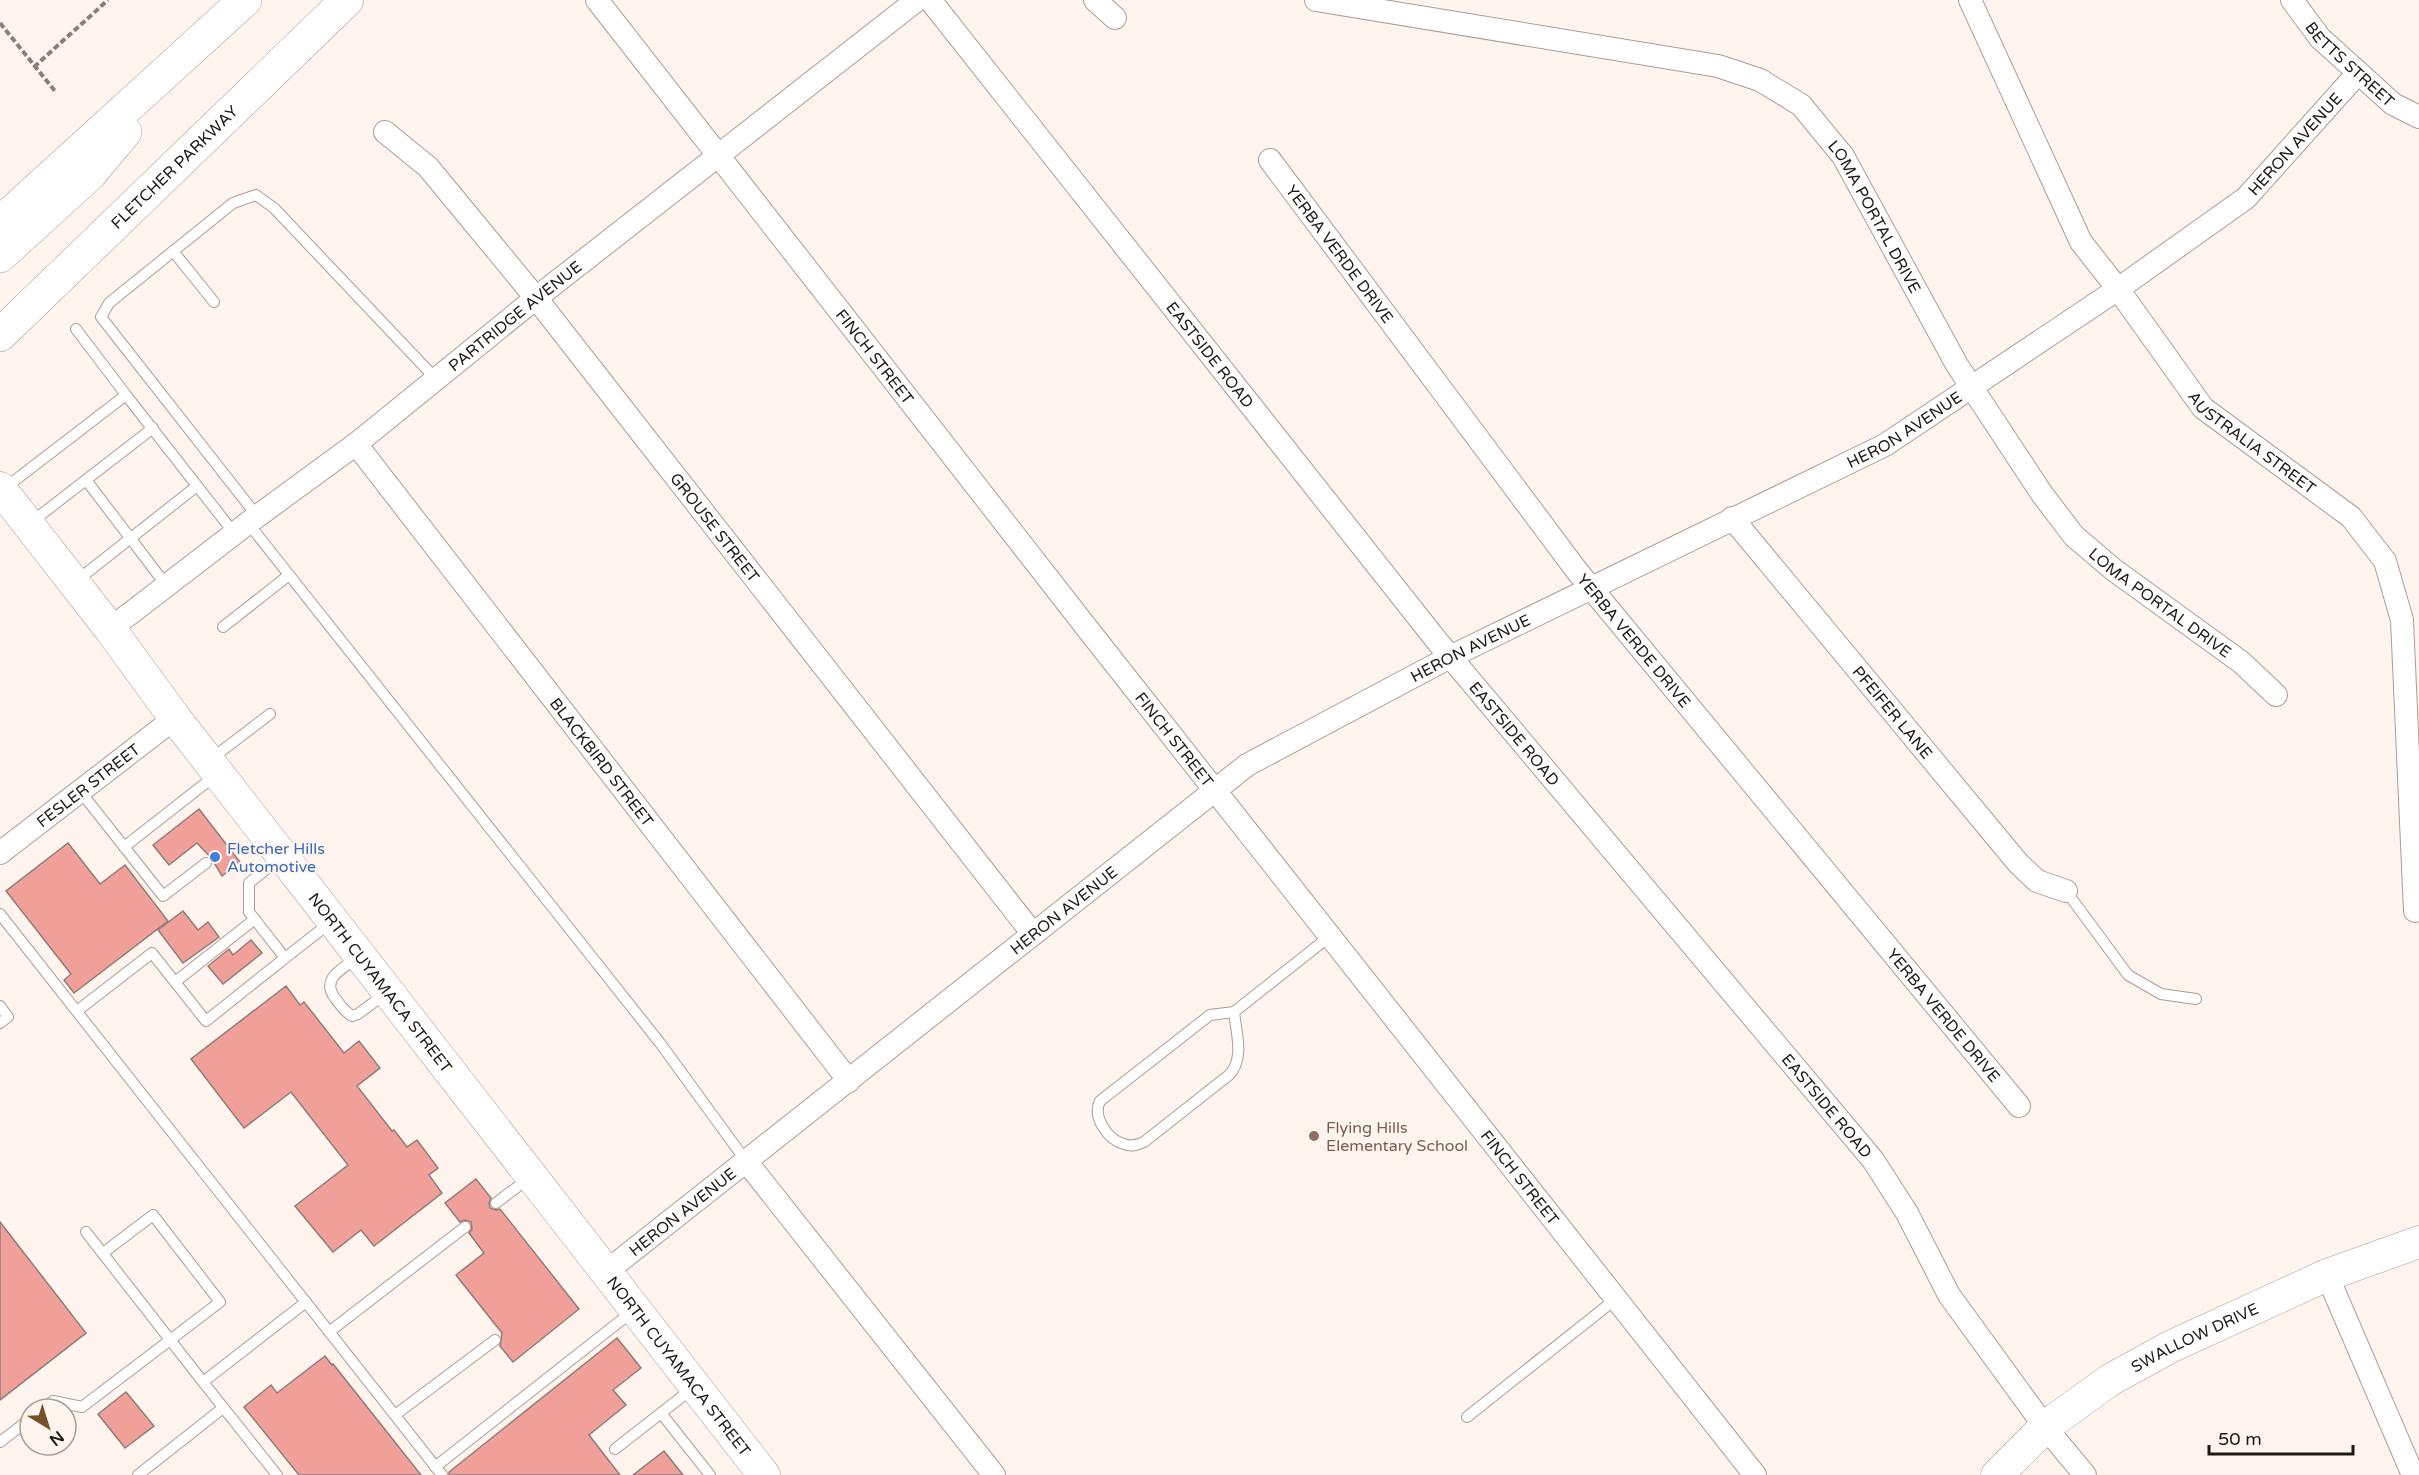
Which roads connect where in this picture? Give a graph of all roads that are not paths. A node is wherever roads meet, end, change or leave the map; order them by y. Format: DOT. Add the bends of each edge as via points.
graph roads {
  1 [pos="245,0"];
  2 [pos="347,0"];
  3 [pos="597,0"];
  4 [pos="917,0"];
  5 [pos="930,0"];
  6 [pos="1095,0"];
  7 [pos="1317,0"];
  8 [pos="1970,0"];
  9 [pos="2292,0"];
  10 [pos="1115,18"];
  11 [pos="203,39"];
  12 [pos="2358,73"];
  13 [pos="119,114"];
  14 [pos="2419,117"];
  15 [pos="385,132"];
  16 [pos="718,158"];
  17 [pos="1270,160"];
  18 [pos="0,195"];
  19 [pos="0,223"];
  20 [pos="173,251"];
  21 [pos="0,256"];
  22 [pos="2118,290"];
  23 [pos="536,298"];
  24 [pos="214,302"];
  25 [pos="76,329"];
  26 [pos="0,335"];
  27 [pos="436,379"];
  28 [pos="1971,388"];
  29 [pos="126,395"];
  30 [pos="153,429"];
  31 [pos="357,444"];
  32 [pos="86,480"];
  33 [pos="197,486"];
  34 [pos="1,489"];
  35 [pos="1732,518"];
  36 [pos="29,524"];
  37 [pos="246,524"];
  38 [pos="130,538"];
  39 [pos="289,575"];
  40 [pos="74,582"];
  41 [pos="166,585"];
  42 [pos="1591,588"];
  43 [pos="224,627"];
  44 [pos="110,629"];
  45 [pos="1450,657"];
  46 [pos="2276,695"];
  47 [pos="270,714"];
  48 [pos="175,718"];
  49 [pos="213,767"];
  50 [pos="80,791"];
  51 [pos="1215,791"];
  52 [pos="124,847"];
  53 [pos="0,853"];
  54 [pos="283,856"];
  55 [pos="206,863"];
  56 [pos="2066,891"];
  57 [pos="2415,911"];
  58 [pos="0,914"];
  59 [pos="255,920"];
  60 [pos="333,921"];
  61 [pos="1033,934"];
  62 [pos="1330,936"];
  63 [pos="360,955"];
  64 [pos="285,958"];
  65 [pos="175,982"];
  66 [pos="388,991"];
  67 [pos="2196,999"];
  68 [pos="0,1006"];
  69 [pos="77,1011"];
  70 [pos="1234,1011"];
  71 [pos="0,1023"];
  72 [pos="849,1081"];
  73 [pos="2019,1106"];
  74 [pos="746,1161"];
  75 [pos="532,1175"];
  76 [pos="496,1203"];
  77 [pos="465,1227"];
  78 [pos="86,1232"];
  79 [pos="2419,1242"];
  80 [pos="102,1253"];
  81 [pos="607,1271"];
  82 [pos="2327,1275"];
  83 [pos="1618,1298"];
  84 [pos="306,1302"];
  85 [pos="636,1308"];
  86 [pos="329,1332"];
  87 [pos="495,1340"];
  88 [pos="171,1341"];
  89 [pos="203,1382"];
  90 [pos="696,1386"];
  91 [pos="78,1406"];
  92 [pos="223,1408"];
  93 [pos="661,1413"];
  94 [pos="395,1415"];
  95 [pos="1467,1417"];
  96 [pos="2045,1427"];
  97 [pos="18,1428"];
  98 [pos="0,1442"];
  99 [pos="615,1449"];
  100 [pos="438,1471"];
  101 [pos="138,1475"];
  102 [pos="277,1475"];
  103 [pos="710,1475"];
  104 [pos="764,1475"];
  105 [pos="994,1475"];
  106 [pos="1755,1475"];
  107 [pos="1996,1475"];
  108 [pos="2085,1475"];
  109 [pos="2413,1475"];
  1 -- 11 [label="main road"];
  2 -- 26 [label="main road, FLETCHER PARKWAY"];
  3 -- 16 [label="street, FINCH STREET"];
  4 -- 16 [label="street, PARTRIDGE AVENUE"];
  5 -- 45 [label="street, EASTSIDE ROAD"];
  6 -- 10 [label="street"];
  7 -- 28 [label="street, LOMA PORTAL DRIVE" via="1718,66 1760,80 1801,105 1844,156"];
  8 -- 22 [label="street, AUSTRALIA STREET" via="2081,242"];
  9 -- 12 [label="street, BETTS STREET" via="2320,38"];
  11 -- 13 [label="main road"];
  11 -- 21 [label="main road" via="89,175"];
  12 -- 14 [label="street, BETTS STREET" via="2392,104"];
  12 -- 22 [label="street, HERON AVENUE" via="2246,198"];
  13 -- 18 [label="main road" via="33,165"];
  13 -- 19 [label="main road"];
  15 -- 23 [label="street, GROUSE STREET" via="428,167"];
  16 -- 23 [label="street, PARTRIDGE AVENUE"];
  16 -- 51 [label="street, FINCH STREET"];
  17 -- 42 [label="street, YERBA VERDE DRIVE"];
  20 -- 24 [label="lane"];
  20 -- 27 [label="lane" via="233,204 256,195 274,208"];
  20 -- 37 [label="lane" via="109,303 101,317"];
  22 -- 28 [label="street, HERON AVENUE"];
  22 -- 57 [label="street, AUSTRALIA STREET" via="2203,408 2351,517 2385,561 2402,620"];
  23 -- 27 [label="street, PARTRIDGE AVENUE"];
  23 -- 61 [label="street, GROUSE STREET"];
  25 -- 29 [label="lane"];
  27 -- 31 [label="street, PARTRIDGE AVENUE"];
  28 -- 35 [label="street, HERON AVENUE" via="1886,445"];
  28 -- 46 [label="street, LOMA PORTAL DRIVE" via="2074,536 2114,570 2241,662"];
  29 -- 30 [label="lane"];
  29 -- 34 [label="lane"];
  30 -- 32 [label="lane"];
  30 -- 33 [label="lane"];
  31 -- 37 [label="street, PARTRIDGE AVENUE"];
  31 -- 72 [label="street, BLACKBIRD STREET"];
  32 -- 36 [label="lane"];
  32 -- 38 [label="lane"];
  33 -- 37 [label="lane"];
  33 -- 38 [label="lane"];
  34 -- 36 [label="main road, NORTH CUYAMACA STREET"];
  35 -- 42 [label="street, HERON AVENUE"];
  35 -- 56 [label="street, PFEIFER LANE" via="2018,862 2037,880"];
  36 -- 40 [label="main road, NORTH CUYAMACA STREET"];
  37 -- 39 [label="lane"];
  37 -- 41 [label="street, PARTRIDGE AVENUE"];
  38 -- 40 [label="lane"];
  38 -- 41 [label="lane"];
  39 -- 43 [label="lane"];
  39 -- 74 [label="lane" via="660,1043"];
  40 -- 44 [label="main road, NORTH CUYAMACA STREET"];
  41 -- 44 [label="street, PARTRIDGE AVENUE"];
  42 -- 45 [label="street, HERON AVENUE"];
  42 -- 73 [label="street, YERBA VERDE DRIVE"];
  44 -- 48 [label="main road, NORTH CUYAMACA STREET"];
  45 -- 51 [label="street, HERON AVENUE" via="1247,765"];
  45 -- 96 [label="street, EASTSIDE ROAD" via="1873,1160 1907,1213 1949,1295"];
  47 -- 49 [label="lane"];
  48 -- 49 [label="main road, NORTH CUYAMACA STREET"];
  48 -- 50 [label="street, FESLER STREET"];
  49 -- 52 [label="lane"];
  49 -- 54 [label="main road, NORTH CUYAMACA STREET"];
  50 -- 52 [label="lane"];
  50 -- 53 [label="street, FESLER STREET"];
  51 -- 61 [label="street, HERON AVENUE"];
  51 -- 62 [label="street, FINCH STREET"];
  52 -- 55 [label="lane" via="163,896"];
  54 -- 59 [label="lane" via="249,883 249,912"];
  54 -- 60 [label="main road, NORTH CUYAMACA STREET"];
  56 -- 67 [label="lane" via="2128,975 2161,994"];
  58 -- 69 [label="lane"];
  59 -- 64 [label="lane"];
  59 -- 65 [label="lane"];
  60 -- 63 [label="main road, NORTH CUYAMACA STREET"];
  60 -- 64 [label="lane"];
  61 -- 72 [label="street, HERON AVENUE"];
  62 -- 70 [label="lane"];
  62 -- 83 [label="street, FINCH STREET"];
  63 -- 66 [label="main road, NORTH CUYAMACA STREET"];
  63 -- 66 [label="lane" via="329,981 329,990 344,1011 352,1016 358,1014"];
  64 -- 65 [label="lane" via="206,1021"];
  65 -- 69 [label="lane" via="152,953"];
  66 -- 75 [label="main road, NORTH CUYAMACA STREET"];
  68 -- 71 [label="lane" via="8,1017"];
  69 -- 84 [label="lane"];
  70 -- 70 [label="lane" via="1210,1015 1100,1101 1099,1120 1112,1137 1131,1146 1144,1142 1234,1070 1239,1056"];
  72 -- 74 [label="street, HERON AVENUE"];
  74 -- 81 [label="street, HERON AVENUE"];
  74 -- 105 [label="street"];
  75 -- 76 [label="lane"];
  75 -- 81 [label="main road, NORTH CUYAMACA STREET"];
  77 -- 86 [label="lane"];
  78 -- 80 [label="lane"];
  79 -- 82 [label="main road, SWALLOW DRIVE"];
  80 -- 88 [label="lane"];
  80 -- 88 [label="lane" via="153,1215 220,1302"];
  81 -- 85 [label="main road, NORTH CUYAMACA STREET"];
  82 -- 96 [label="main road, SWALLOW DRIVE" via="2170,1347 2110,1380"];
  82 -- 109 [label="street"];
  83 -- 95 [label="lane"];
  83 -- 106 [label="street, FINCH STREET"];
  84 -- 86 [label="lane"];
  84 -- 89 [label="lane"];
  85 -- 90 [label="main road, NORTH CUYAMACA STREET"];
  85 -- 100 [label="lane"];
  86 -- 94 [label="lane"];
  87 -- 94 [label="lane"];
  88 -- 89 [label="lane"];
  88 -- 91 [label="lane"];
  89 -- 92 [label="lane"];
  90 -- 93 [label="lane"];
  90 -- 104 [label="main road, NORTH CUYAMACA STREET"];
  92 -- 101 [label="lane"];
  92 -- 102 [label="lane"];
  93 -- 99 [label="lane"];
  93 -- 103 [label="lane"];
  94 -- 100 [label="lane"];
  96 -- 107 [label="main road, SWALLOW DRIVE"];
  96 -- 108 [label="street, EASTSIDE ROAD"];
  97 -- 98 [label="lane"];
}
